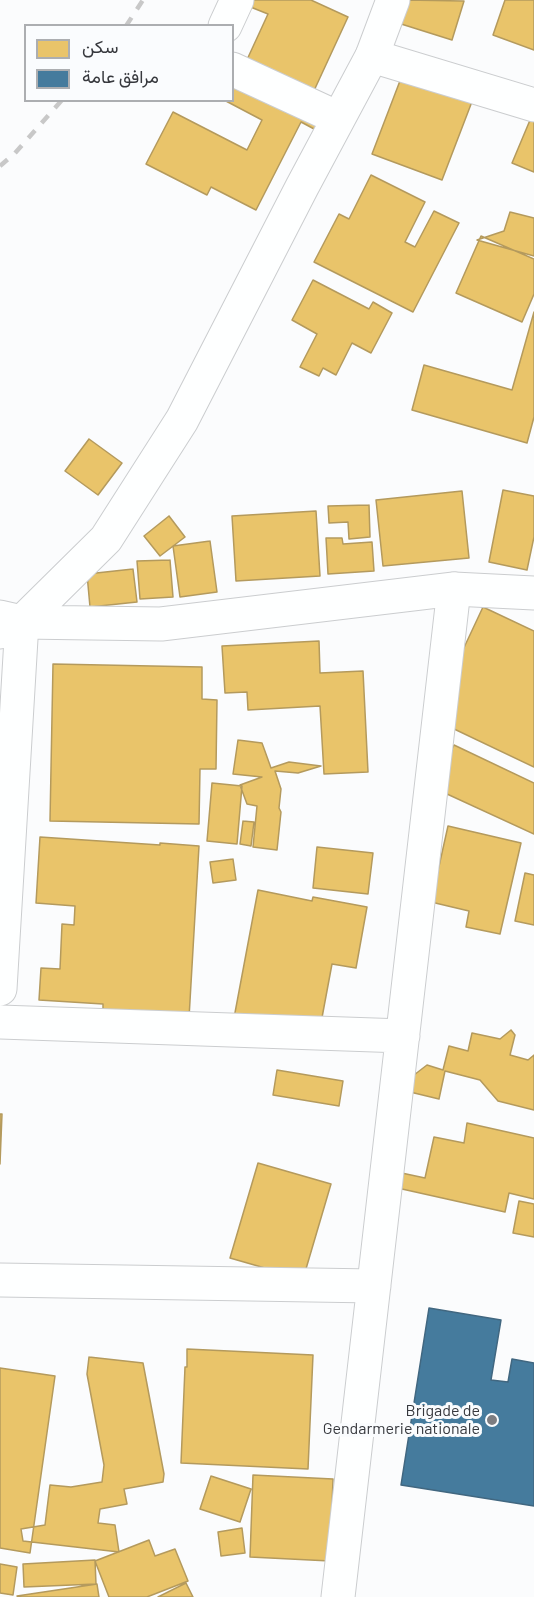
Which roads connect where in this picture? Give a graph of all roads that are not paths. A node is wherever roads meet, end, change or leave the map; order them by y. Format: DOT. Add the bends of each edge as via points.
graph roads {
  1 [pos="237,0"];
  2 [pos="393,0"];
  3 [pos="226,24"];
  4 [pos="372,56"];
  5 [pos="234,70"];
  6 [pos="534,105"];
  7 [pos="339,118"];
  8 [pos="454,589"];
  9 [pos="534,592"];
  10 [pos="7,624"];
  11 [pos="0,989"];
  12 [pos="0,1022"];
  13 [pos="403,1036"];
  14 [pos="0,1280"];
  15 [pos="374,1286"];
  16 [pos="338,1597"];
  1 -- 3 [label="street"];
  2 -- 4 [label="street"];
  4 -- 6 [label="street"];
  4 -- 7 [label="street"];
  5 -- 7 [label="street"];
  7 -- 10 [label="street" via="182,420 106,539"];
  8 -- 9 [label="street"];
  8 -- 10 [label="street" via="161,624"];
  8 -- 13 [label="street"];
  10 -- 11 [label="street"];
  12 -- 13 [label="street"];
  13 -- 15 [label="street"];
  14 -- 15 [label="street"];
  15 -- 16 [label="street"];
}
